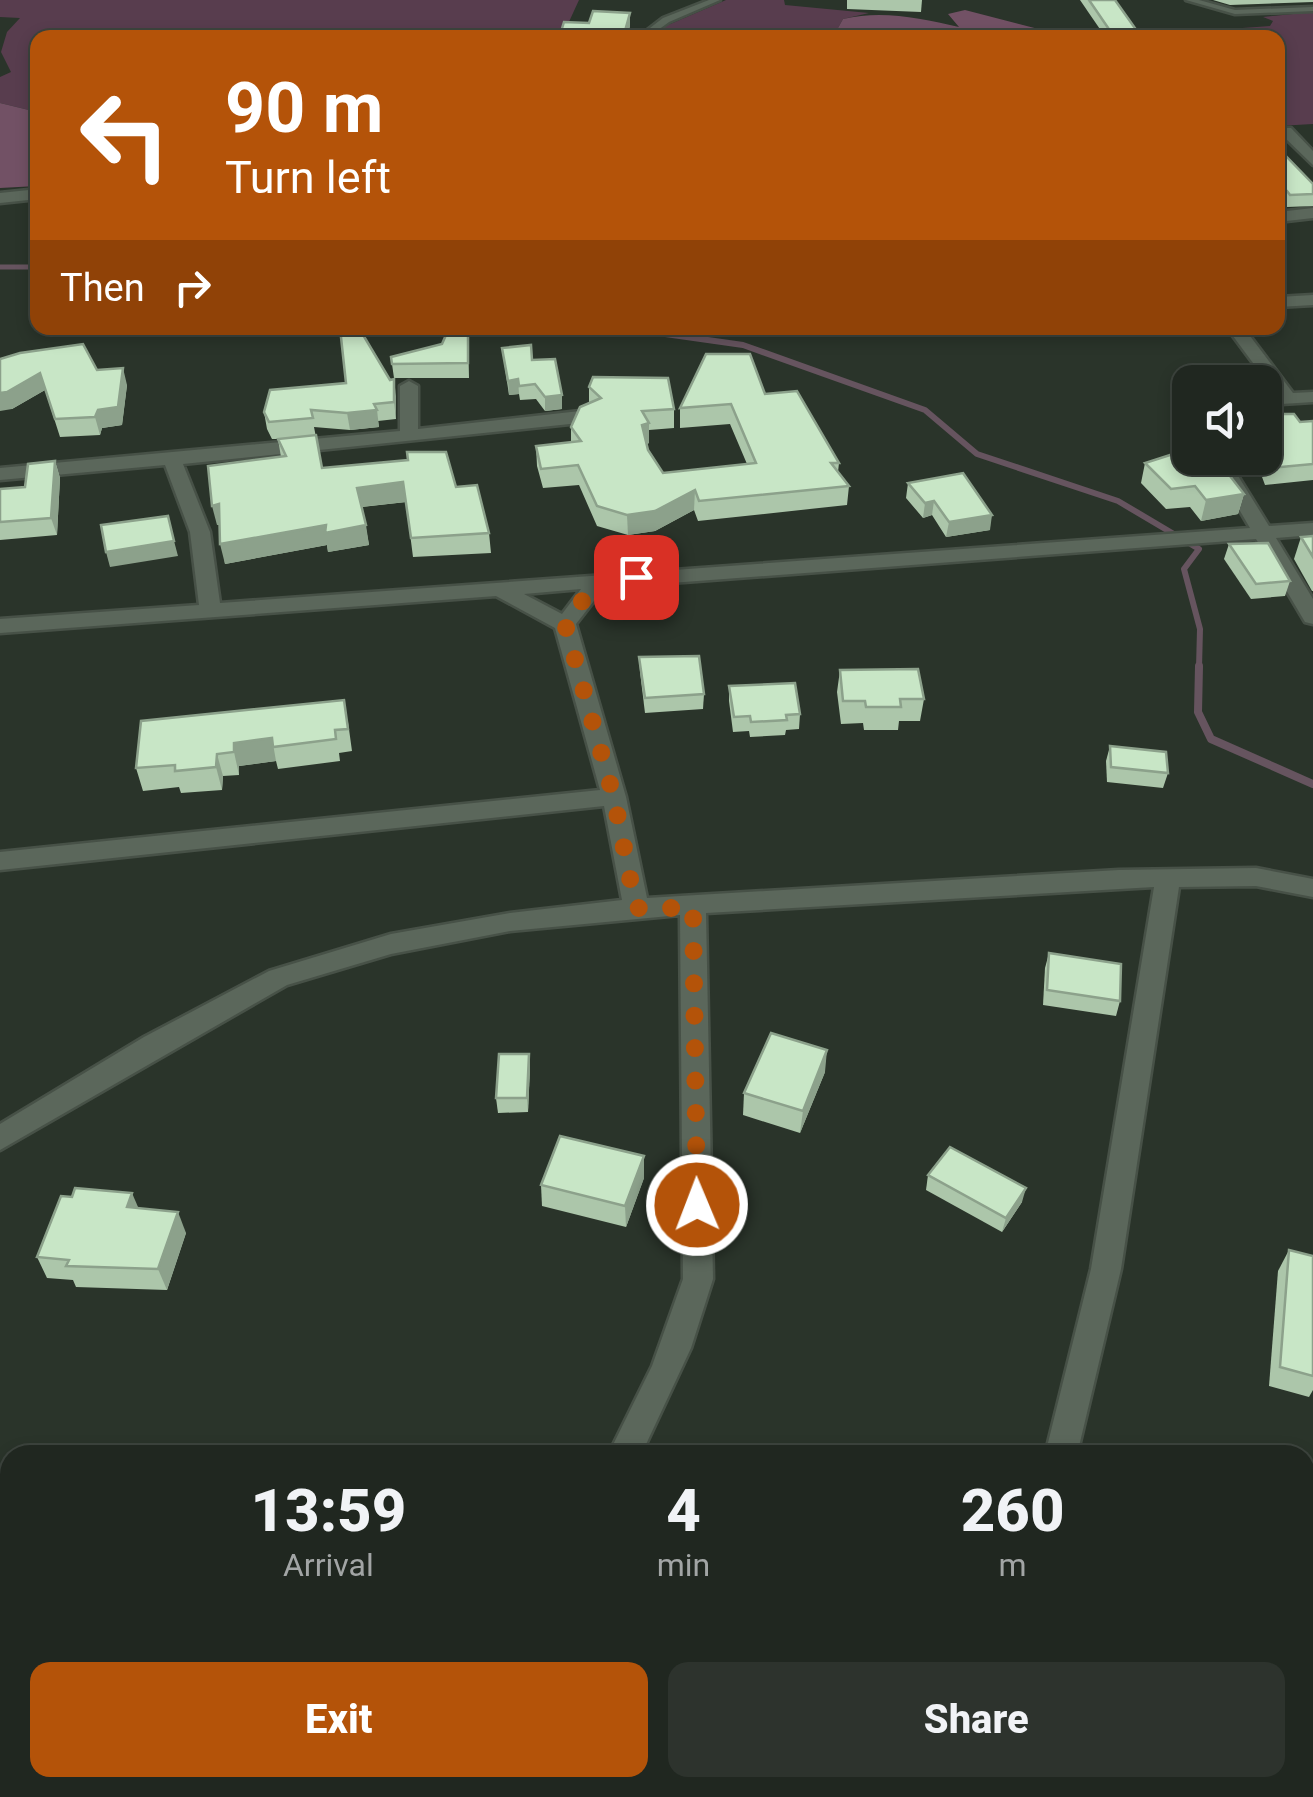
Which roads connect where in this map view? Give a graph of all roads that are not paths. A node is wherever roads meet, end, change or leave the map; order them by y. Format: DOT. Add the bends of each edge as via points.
graph roads {
  1 [pos="716,0"];
  2 [pos="1190,0"];
  3 [pos="1313,9"];
  4 [pos="653,30"];
  5 [pos="1312,130"];
  6 [pos="1285,131"];
  7 [pos="1285,134"];
  8 [pos="1313,160"];
  9 [pos="30,195"];
  10 [pos="0,198"];
  11 [pos="1313,214"];
  12 [pos="1285,216"];
  13 [pos="1313,300"];
  14 [pos="1285,302"];
  15 [pos="1240,335"];
  16 [pos="409,386"];
  17 [pos="1313,397"];
  18 [pos="1288,398"];
  19 [pos="1282,399"];
  20 [pos="588,416"];
  21 [pos="409,435"];
  22 [pos="172,458"];
  23 [pos="0,474"];
  24 [pos="1228,475"];
  25 [pos="1313,529"];
  26 [pos="1262,533"];
  27 [pos="598,580"];
  28 [pos="495,587"];
  29 [pos="210,608"];
  30 [pos="1313,617"];
  31 [pos="565,624"];
  32 [pos="0,626"];
  33 [pos="614,798"];
  34 [pos="0,862"];
  35 [pos="1168,878"];
  36 [pos="1313,888"];
  37 [pos="636,908"];
  38 [pos="693,908"];
  39 [pos="0,1138"];
  40 [pos="629,1445"];
  41 [pos="1063,1445"];
  1 -- 4 [label="lane"];
  2 -- 3 [label="lane" via="1235,12"];
  5 -- 6 [label="street"];
  7 -- 8 [label="street"];
  9 -- 10 [label="street"];
  11 -- 12 [label="street"];
  13 -- 14 [label="street"];
  15 -- 18 [label="street"];
  16 -- 21 [label="street"];
  17 -- 18 [label="street"];
  18 -- 19 [label="street"];
  20 -- 21 [label="street"];
  21 -- 22 [label="street"];
  22 -- 23 [label="street"];
  22 -- 29 [label="street" via="200,532"];
  24 -- 26 [label="street"];
  25 -- 26 [label="street"];
  26 -- 27 [label="street"];
  26 -- 30 [label="street"];
  27 -- 28 [label="street"];
  27 -- 31 [label="street"];
  28 -- 29 [label="street"];
  28 -- 31 [label="street"];
  29 -- 32 [label="street"];
  31 -- 33 [label="street"];
  33 -- 34 [label="street"];
  33 -- 37 [label="street"];
  35 -- 36 [label="street" via="1256,877"];
  35 -- 38 [label="street"];
  35 -- 41 [label="street" via="1106,1269"];
  37 -- 38 [label="street"];
  37 -- 39 [label="street" via="392,944 278,978"];
  38 -- 40 [label="street" via="698,1279 679,1344"];
}
